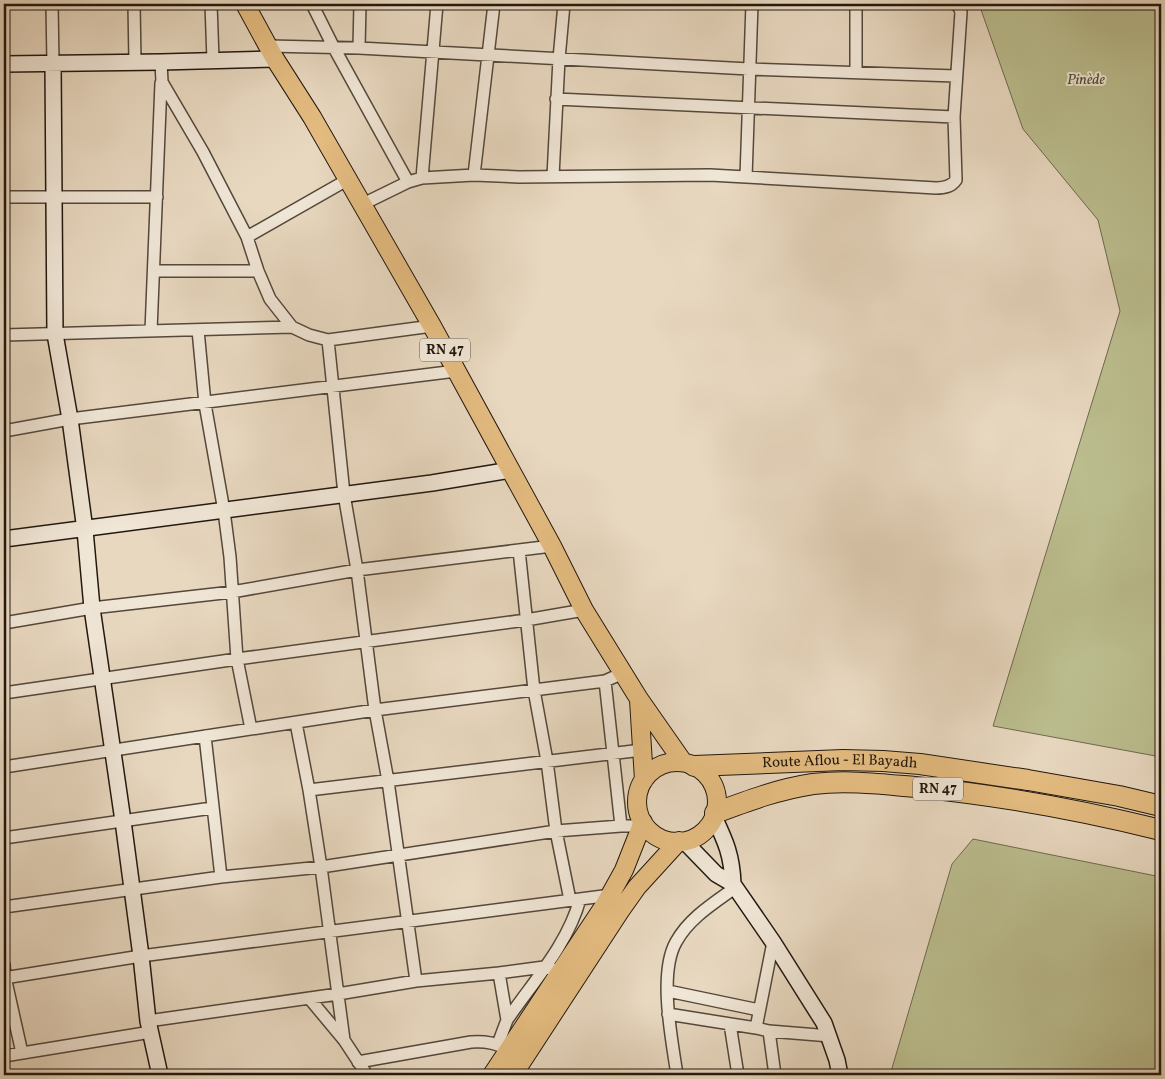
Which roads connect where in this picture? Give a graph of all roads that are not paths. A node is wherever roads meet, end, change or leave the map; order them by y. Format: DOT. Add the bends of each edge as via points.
graph roads {
  1 [pos="52,4"];
  2 [pos="134,4"];
  3 [pos="211,4"];
  4 [pos="245,4"];
  5 [pos="312,4"];
  6 [pos="360,4"];
  7 [pos="437,4"];
  8 [pos="494,4"];
  9 [pos="564,4"];
  10 [pos="752,4"];
  11 [pos="856,4"];
  12 [pos="955,4"];
  13 [pos="333,46"];
  14 [pos="359,48"];
  15 [pos="272,52"];
  16 [pos="434,52"];
  17 [pos="488,56"];
  18 [pos="559,58"];
  19 [pos="213,60"];
  20 [pos="135,62"];
  21 [pos="161,62"];
  22 [pos="4,64"];
  23 [pos="52,64"];
  24 [pos="749,69"];
  25 [pos="856,72"];
  26 [pos="956,76"];
  27 [pos="162,82"];
  28 [pos="556,100"];
  29 [pos="749,108"];
  30 [pos="954,117"];
  31 [pos="474,175"];
  32 [pos="553,176"];
  33 [pos="746,177"];
  34 [pos="422,178"];
  35 [pos="347,180"];
  36 [pos="408,182"];
  37 [pos="4,197"];
  38 [pos="53,197"];
  39 [pos="157,197"];
  40 [pos="361,205"];
  41 [pos="247,237"];
  42 [pos="155,271"];
  43 [pos="258,271"];
  44 [pos="432,326"];
  45 [pos="292,327"];
  46 [pos="198,330"];
  47 [pos="152,331"];
  48 [pos="55,334"];
  49 [pos="4,335"];
  50 [pos="328,340"];
  51 [pos="456,371"];
  52 [pos="334,387"];
  53 [pos="205,404"];
  54 [pos="70,419"];
  55 [pos="4,431"];
  56 [pos="511,470"];
  57 [pos="344,494"];
  58 [pos="224,511"];
  59 [pos="85,530"];
  60 [pos="4,539"];
  61 [pos="552,546"];
  62 [pos="519,550"];
  63 [pos="357,570"];
  64 [pos="232,592"];
  65 [pos="92,608"];
  66 [pos="584,610"];
  67 [pos="526,620"];
  68 [pos="4,622"];
  69 [pos="367,642"];
  70 [pos="237,659"];
  71 [pos="624,673"];
  72 [pos="102,680"];
  73 [pos="605,681"];
  74 [pos="534,690"];
  75 [pos="4,693"];
  76 [pos="639,699"];
  77 [pos="375,710"];
  78 [pos="296,723"];
  79 [pos="251,729"];
  80 [pos="205,736"];
  81 [pos="113,749"];
  82 [pos="642,750"];
  83 [pos="612,753"];
  84 [pos="547,761"];
  85 [pos="689,764"];
  86 [pos="4,767"];
  87 [pos="644,780"];
  88 [pos="388,781"];
  89 [pos="309,790"];
  90 [pos="1161,806"];
  91 [pos="212,808"];
  92 [pos="715,815"];
  93 [pos="123,821"];
  94 [pos="642,824"];
  95 [pos="620,826"];
  96 [pos="1161,830"];
  97 [pos="556,831"];
  98 [pos="4,838"];
  99 [pos="681,841"];
  100 [pos="398,854"];
  101 [pos="321,867"];
  102 [pos="221,877"];
  103 [pos="734,886"];
  104 [pos="132,889"];
  105 [pos="611,895"];
  106 [pos="575,899"];
  107 [pos="4,907"];
  108 [pos="409,920"];
  109 [pos="330,931"];
  110 [pos="773,942"];
  111 [pos="141,956"];
  112 [pos="4,965"];
  113 [pos="544,967"];
  114 [pos="562,970"];
  115 [pos="499,973"];
  116 [pos="4,977"];
  117 [pos="416,981"];
  118 [pos="668,992"];
  119 [pos="338,994"];
  120 [pos="309,998"];
  121 [pos="759,1010"];
  122 [pos="668,1014"];
  123 [pos="507,1020"];
  124 [pos="730,1024"];
  125 [pos="149,1027"];
  126 [pos="756,1028"];
  127 [pos="769,1031"];
  128 [pos="830,1036"];
  129 [pos="344,1040"];
  130 [pos="503,1047"];
  131 [pos="22,1053"];
  132 [pos="4,1056"];
  133 [pos="358,1062"];
  134 [pos="160,1075"];
  135 [pos="367,1075"];
  136 [pos="492,1075"];
  137 [pos="512,1075"];
  138 [pos="677,1075"];
  139 [pos="738,1075"];
  140 [pos="775,1075"];
  141 [pos="840,1075"];
  1 -- 23 [label="street"];
  2 -- 20 [label="street"];
  3 -- 19 [label="street"];
  4 -- 15 [label="main road, RN 47"];
  5 -- 13 [label="street"];
  6 -- 14 [label="street"];
  7 -- 16 [label="street"];
  8 -- 17 [label="street"];
  9 -- 18 [label="street"];
  10 -- 24 [label="street"];
  11 -- 25 [label="street"];
  12 -- 26 [label="street" via="961,12"];
  13 -- 14 [label="street"];
  13 -- 15 [label="street"];
  13 -- 36 [label="street"];
  14 -- 16 [label="street"];
  15 -- 19 [label="street"];
  15 -- 35 [label="main road, RN 47"];
  16 -- 17 [label="street"];
  16 -- 34 [label="street"];
  17 -- 18 [label="street"];
  17 -- 31 [label="street"];
  18 -- 24 [label="street"];
  18 -- 28 [label="street"];
  19 -- 21 [label="street"];
  20 -- 21 [label="street"];
  20 -- 23 [label="street"];
  21 -- 27 [label="street"];
  22 -- 23 [label="street"];
  23 -- 38 [label="street"];
  24 -- 25 [label="street"];
  24 -- 29 [label="street"];
  25 -- 26 [label="street"];
  26 -- 30 [label="street"];
  27 -- 39 [label="street"];
  27 -- 41 [label="street"];
  28 -- 29 [label="street"];
  28 -- 32 [label="street"];
  29 -- 30 [label="street"];
  29 -- 33 [label="street"];
  30 -- 33 [label="street" via="956,180 948,186 936,188"];
  31 -- 32 [label="street"];
  31 -- 34 [label="street"];
  32 -- 33 [label="street"];
  34 -- 36 [label="street"];
  35 -- 40 [label="main road, RN 47"];
  35 -- 41 [label="street"];
  36 -- 40 [label="street"];
  37 -- 38 [label="street"];
  38 -- 39 [label="street"];
  38 -- 48 [label="street"];
  39 -- 42 [label="street"];
  40 -- 44 [label="main road, RN 47"];
  41 -- 43 [label="street"];
  42 -- 43 [label="street"];
  42 -- 47 [label="street"];
  43 -- 45 [label="street" via="270,299"];
  44 -- 50 [label="street"];
  44 -- 51 [label="main road, RN 47"];
  45 -- 46 [label="street"];
  45 -- 50 [label="street"];
  46 -- 47 [label="street"];
  46 -- 53 [label="street"];
  47 -- 48 [label="street"];
  48 -- 49 [label="street"];
  48 -- 54 [label="street"];
  50 -- 52 [label="street"];
  51 -- 52 [label="street"];
  51 -- 56 [label="main road, RN 47"];
  52 -- 53 [label="street"];
  52 -- 57 [label="street"];
  53 -- 54 [label="street"];
  53 -- 58 [label="street"];
  54 -- 55 [label="street"];
  54 -- 59 [label="street"];
  56 -- 57 [label="street"];
  56 -- 61 [label="main road, RN 47"];
  57 -- 58 [label="street"];
  57 -- 63 [label="street"];
  58 -- 59 [label="street"];
  58 -- 64 [label="street"];
  59 -- 60 [label="street"];
  59 -- 65 [label="street"];
  61 -- 62 [label="street"];
  61 -- 66 [label="main road, RN 47"];
  62 -- 63 [label="street"];
  62 -- 67 [label="street"];
  63 -- 64 [label="street"];
  63 -- 69 [label="street"];
  64 -- 65 [label="street"];
  64 -- 70 [label="street"];
  65 -- 68 [label="street"];
  65 -- 72 [label="street"];
  66 -- 67 [label="street"];
  66 -- 71 [label="main road, RN 47"];
  67 -- 69 [label="street"];
  67 -- 74 [label="street"];
  69 -- 70 [label="street"];
  69 -- 77 [label="street"];
  70 -- 72 [label="street"];
  70 -- 79 [label="street"];
  71 -- 73 [label="street"];
  71 -- 76 [label="main road, RN 47"];
  72 -- 75 [label="street"];
  72 -- 81 [label="street"];
  73 -- 74 [label="street"];
  73 -- 83 [label="street"];
  74 -- 77 [label="street"];
  74 -- 84 [label="street"];
  76 -- 82 [label="main road, RN 47"];
  76 -- 85 [label="main road, RN 47"];
  77 -- 78 [label="street"];
  77 -- 88 [label="street"];
  78 -- 79 [label="street"];
  78 -- 89 [label="street"];
  79 -- 80 [label="street"];
  80 -- 81 [label="street"];
  80 -- 91 [label="street"];
  81 -- 86 [label="street"];
  81 -- 93 [label="street"];
  82 -- 83 [label="street"];
  82 -- 87 [label="main road, RN 47"];
  83 -- 84 [label="street"];
  83 -- 95 [label="street"];
  84 -- 88 [label="street"];
  84 -- 97 [label="street"];
  85 -- 87 [label="main road" via="672,762 661,765"];
  85 -- 90 [label="highway, Route Aflou - El Bayadh / RN 47" via="843,760 920,764 1028,780"];
  85 -- 92 [label="main road" via="704,772 714,786"];
  87 -- 94 [label="main road" via="638,801"];
  88 -- 89 [label="street"];
  88 -- 100 [label="street"];
  89 -- 101 [label="street"];
  91 -- 93 [label="street"];
  91 -- 102 [label="street"];
  92 -- 96 [label="highway, Route Aflou - El Bayadh / RN 47" via="785,789 846,782 930,788 1015,800"];
  92 -- 99 [label="main road" via="702,832"];
  92 -- 103 [label="street" via="732,862"];
  93 -- 98 [label="street"];
  93 -- 104 [label="street"];
  94 -- 95 [label="street"];
  94 -- 99 [label="main road" via="658,836"];
  94 -- 105 [label="main road"];
  95 -- 97 [label="street"];
  97 -- 100 [label="street"];
  97 -- 106 [label="street"];
  99 -- 103 [label="street" via="716,874"];
  99 -- 137 [label="main road" via="620,910"];
  100 -- 101 [label="street"];
  100 -- 108 [label="street"];
  101 -- 102 [label="street"];
  101 -- 109 [label="street"];
  102 -- 104 [label="street"];
  103 -- 110 [label="street"];
  103 -- 118 [label="street" via="685,928 676,942 670,954"];
  104 -- 107 [label="street"];
  104 -- 111 [label="street"];
  105 -- 106 [label="street"];
  105 -- 114 [label="main road"];
  106 -- 108 [label="street"];
  106 -- 113 [label="street" via="576,912"];
  108 -- 109 [label="street"];
  108 -- 117 [label="street"];
  109 -- 111 [label="street"];
  109 -- 119 [label="street"];
  110 -- 121 [label="street"];
  110 -- 128 [label="street" via="816,1007"];
  111 -- 116 [label="street"];
  111 -- 125 [label="street"];
  112 -- 116 [label="street"];
  113 -- 114 [label="street"];
  113 -- 115 [label="street"];
  113 -- 123 [label="street"];
  114 -- 130 [label="main road"];
  115 -- 117 [label="street"];
  115 -- 123 [label="street"];
  116 -- 131 [label="street"];
  117 -- 119 [label="street"];
  118 -- 121 [label="street"];
  118 -- 122 [label="street"];
  119 -- 120 [label="street"];
  119 -- 129 [label="street"];
  120 -- 125 [label="street"];
  120 -- 129 [label="street"];
  121 -- 126 [label="street"];
  122 -- 124 [label="street"];
  122 -- 138 [label="street"];
  123 -- 130 [label="street"];
  124 -- 126 [label="street"];
  124 -- 139 [label="street"];
  125 -- 131 [label="street"];
  125 -- 134 [label="street"];
  126 -- 127 [label="street"];
  127 -- 128 [label="street"];
  127 -- 140 [label="street"];
  128 -- 141 [label="street"];
  129 -- 133 [label="street"];
  130 -- 133 [label="street" via="485,1041 471,1042"];
  130 -- 136 [label="main road"];
  131 -- 132 [label="street"];
  133 -- 135 [label="street"];
}
